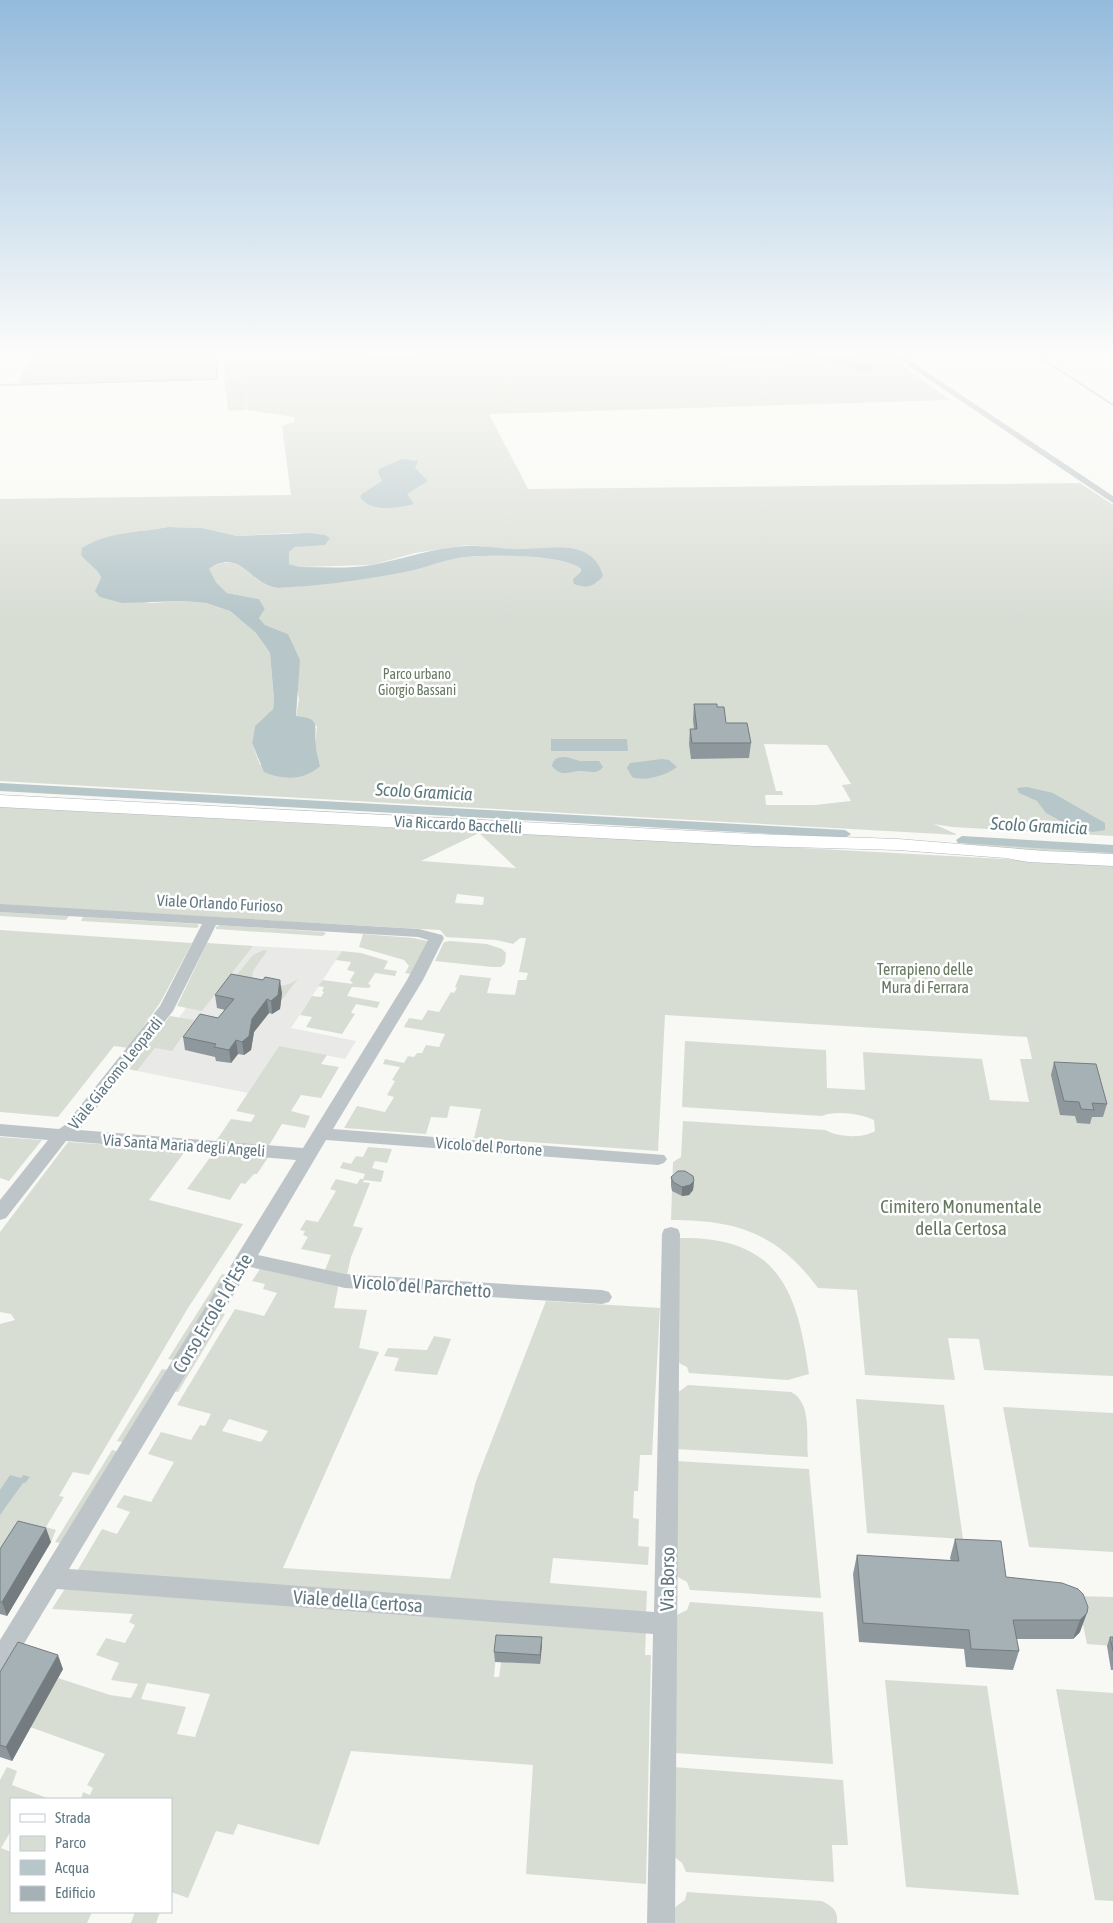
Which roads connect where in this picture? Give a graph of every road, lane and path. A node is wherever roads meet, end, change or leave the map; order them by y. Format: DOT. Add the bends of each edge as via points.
graph roads {
  1 [pos="1023,440"];
  2 [pos="1113,500"];
  3 [pos="0,795"];
  4 [pos="0,801"];
  5 [pos="162,808"];
  6 [pos="1113,860"];
  7 [pos="0,908"];
  8 [pos="211,920"];
  9 [pos="434,944"];
  10 [pos="0,1130"];
  11 [pos="321,1134"];
  12 [pos="61,1136"];
  13 [pos="309,1155"];
  14 [pos="658,1158"];
  15 [pos="0,1213"];
  16 [pos="671,1234"];
  17 [pos="245,1259"];
  18 [pos="602,1297"];
  19 [pos="50,1578"];
  20 [pos="666,1624"];
  21 [pos="0,1662"];
  22 [pos="661,1923"];
  1 -- 2 [label="street"];
  3 -- 5 [label="main road, Via Riccardo Bacchelli" via="114,801"];
  4 -- 5 [label="main road, Via Riccardo Bacchelli"];
  5 -- 6 [label="main road, Via Riccardo Bacchelli"];
  7 -- 8 [label="street, Viale Orlando Furioso"];
  8 -- 9 [label="street, Viale Orlando Furioso" via="419,933"];
  8 -- 12 [label="street, Viale Giacomo Leopardi" via="167,1008 71,1129"];
  9 -- 11 [label="street, Corso Ercole I d'Este"];
  10 -- 12 [label="street, Via Santa Maria degli Angeli"];
  11 -- 13 [label="street, Corso Ercole I d'Este"];
  11 -- 14 [label="street, Vicolo del Portone"];
  12 -- 13 [label="street, Via Santa Maria degli Angeli"];
  12 -- 15 [label="street, Viale Giacomo Leopardi"];
  13 -- 17 [label="street, Corso Ercole I d'Este"];
  16 -- 20 [label="street, Via Borso"];
  17 -- 18 [label="street, Vicolo del Parchetto" via="368,1283"];
  17 -- 19 [label="street, Corso Ercole I d'Este"];
  19 -- 20 [label="street, Viale della Certosa"];
  19 -- 21 [label="street, Corso Ercole I d'Este"];
  20 -- 22 [label="street, Via Borso"];
}
